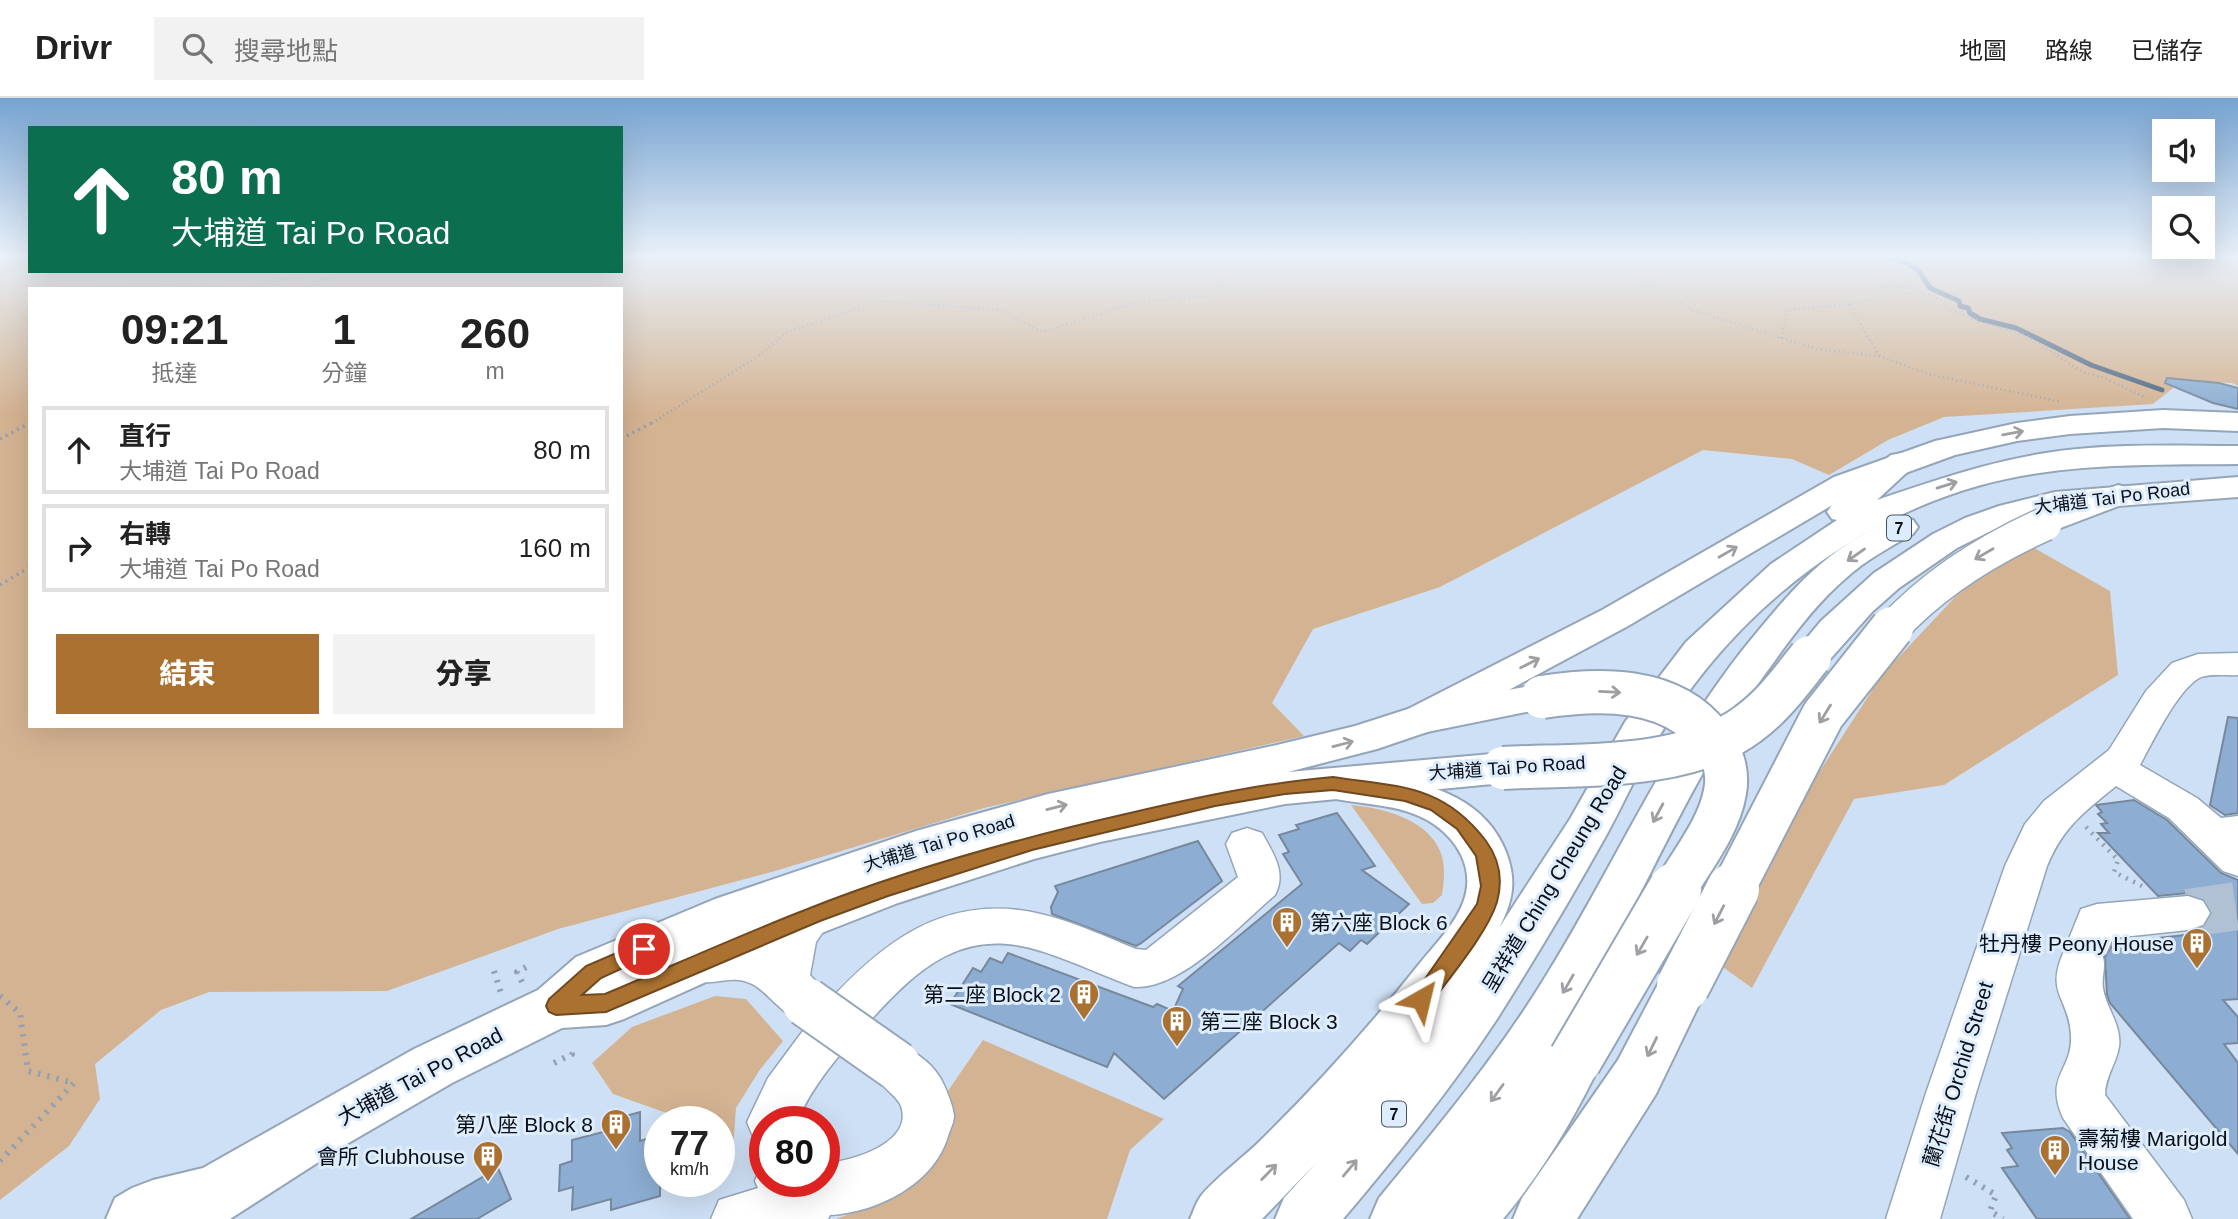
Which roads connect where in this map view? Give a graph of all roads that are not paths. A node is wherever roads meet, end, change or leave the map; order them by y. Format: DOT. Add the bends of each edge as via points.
graph roads {
  1 [pos="2238,422"];
  2 [pos="2238,455"];
  3 [pos="1902,463"];
  4 [pos="2238,470"];
  5 [pos="2238,487"];
  6 [pos="2118,495"];
  7 [pos="1804,554"];
  8 [pos="2238,664"];
  9 [pos="1422,719"];
  10 [pos="2115,768"];
  11 [pos="1254,779"];
  12 [pos="1333,784"];
  13 [pos="2230,841"];
  14 [pos="1247,844"];
  15 [pos="2188,913"];
  16 [pos="813,915"];
  17 [pos="694,964"];
  18 [pos="796,991"];
  19 [pos="554,1019"];
  20 [pos="780,1106"];
  21 [pos="783,1197"];
  22 [pos="816,1197"];
  23 [pos="201,1206"];
  24 [pos="136,1219"];
  25 [pos="738,1219"];
  26 [pos="1220,1219"];
  27 [pos="1306,1219"];
  28 [pos="1400,1219"];
  29 [pos="1462,1219"];
  30 [pos="1543,1219"];
  31 [pos="1913,1219"];
  32 [pos="2165,1219"];
  3 -- 1 [label="main road, 大埔道 Tai Po Road, one-way" via="1982,439 2062,426 2163,419"];
  7 -- 2 [label="main road, 7, one-way" via="1898,503 2003,470 2089,457"];
  3 -- 7 [label="main road"];
  9 -- 3 [label="main road, 大埔道 Tai Po Road, one-way" via="1604,624 1845,484"];
  4 -- 28 [label="main road, 7, one-way" via="2137,471 1998,492 1910,522 1835,569 1794,609 1743,671 1690,753 1536,1038"];
  5 -- 6 [label="main road, 大埔道 Tai Po Road"];
  6 -- 12 [label="main road, 大埔道 Tai Po Road, bridge" via="2038,505 1999,517 1917,556 1861,599 1755,718 1708,744 1646,758"];
  6 -- 30 [label="main road, one-way, bridge" via="1984,553 1945,578 1904,615 1848,680 1824,715 1637,1077"];
  27 -- 7 [label="main road, 呈祥道 Ching Cheung Road / 7, one-way" via="1478,1004 1586,831 1640,732 1700,651"];
  8 -- 10 [label="street, 蘭花街 Orchid Street" via="2198,665 2185,671"];
  11 -- 9 [label="main road, 大埔道 Tai Po Road, one-way"];
  9 -- 29 [label="main road, one-way, bridge" via="1583,691 1618,692 1667,705 1690,718 1720,747 1727,768 1727,792 1718,816 1543,1116 1493,1186"];
  10 -- 13 [label="street"];
  10 -- 31 [label="street, 蘭花街 Orchid Street" via="2058,811 2039,835"];
  11 -- 12 [label="main road, 大埔道 Tai Po Road"];
  11 -- 16 [label="main road, 大埔道 Tai Po Road" via="1147,814 1031,843"];
  19 -- 11 [label="main road, 大埔道 Tai Po Road, one-way" via="594,972 811,884 1048,810"];
  26 -- 12 [label="main road, one-way" via="1365,1070 1445,968 1486,905 1491,886 1485,854 1463,825 1438,806 1415,797"];
  14 -- 20 [label="street" via="1260,883 1165,962 1149,970 1014,927 961,931 911,952 889,968 825,1038"];
  15 -- 32 [label="street" via="2097,922 2077,975 2095,1044 2078,1085 2081,1102"];
  16 -- 17 [label="main road, 大埔道 Tai Po Road"];
  16 -- 18 [label="street" via="799,928 791,946"];
  17 -- 18 [label="street" via="716,959 757,966"];
  17 -- 19 [label="main road, 大埔道 Tai Po Road" via="606,1003"];
  18 -- 22 [label="street, bridge" via="911,1076 928,1106 925,1144 899,1181 862,1202 843,1205"];
  19 -- 23 [label="main road, 大埔道 Tai Po Road" via="379,1095"];
  21 -- 25 [label="street"];
  23 -- 24 [label="main road, 大埔道 Tai Po Road" via="153,1209"];
}
